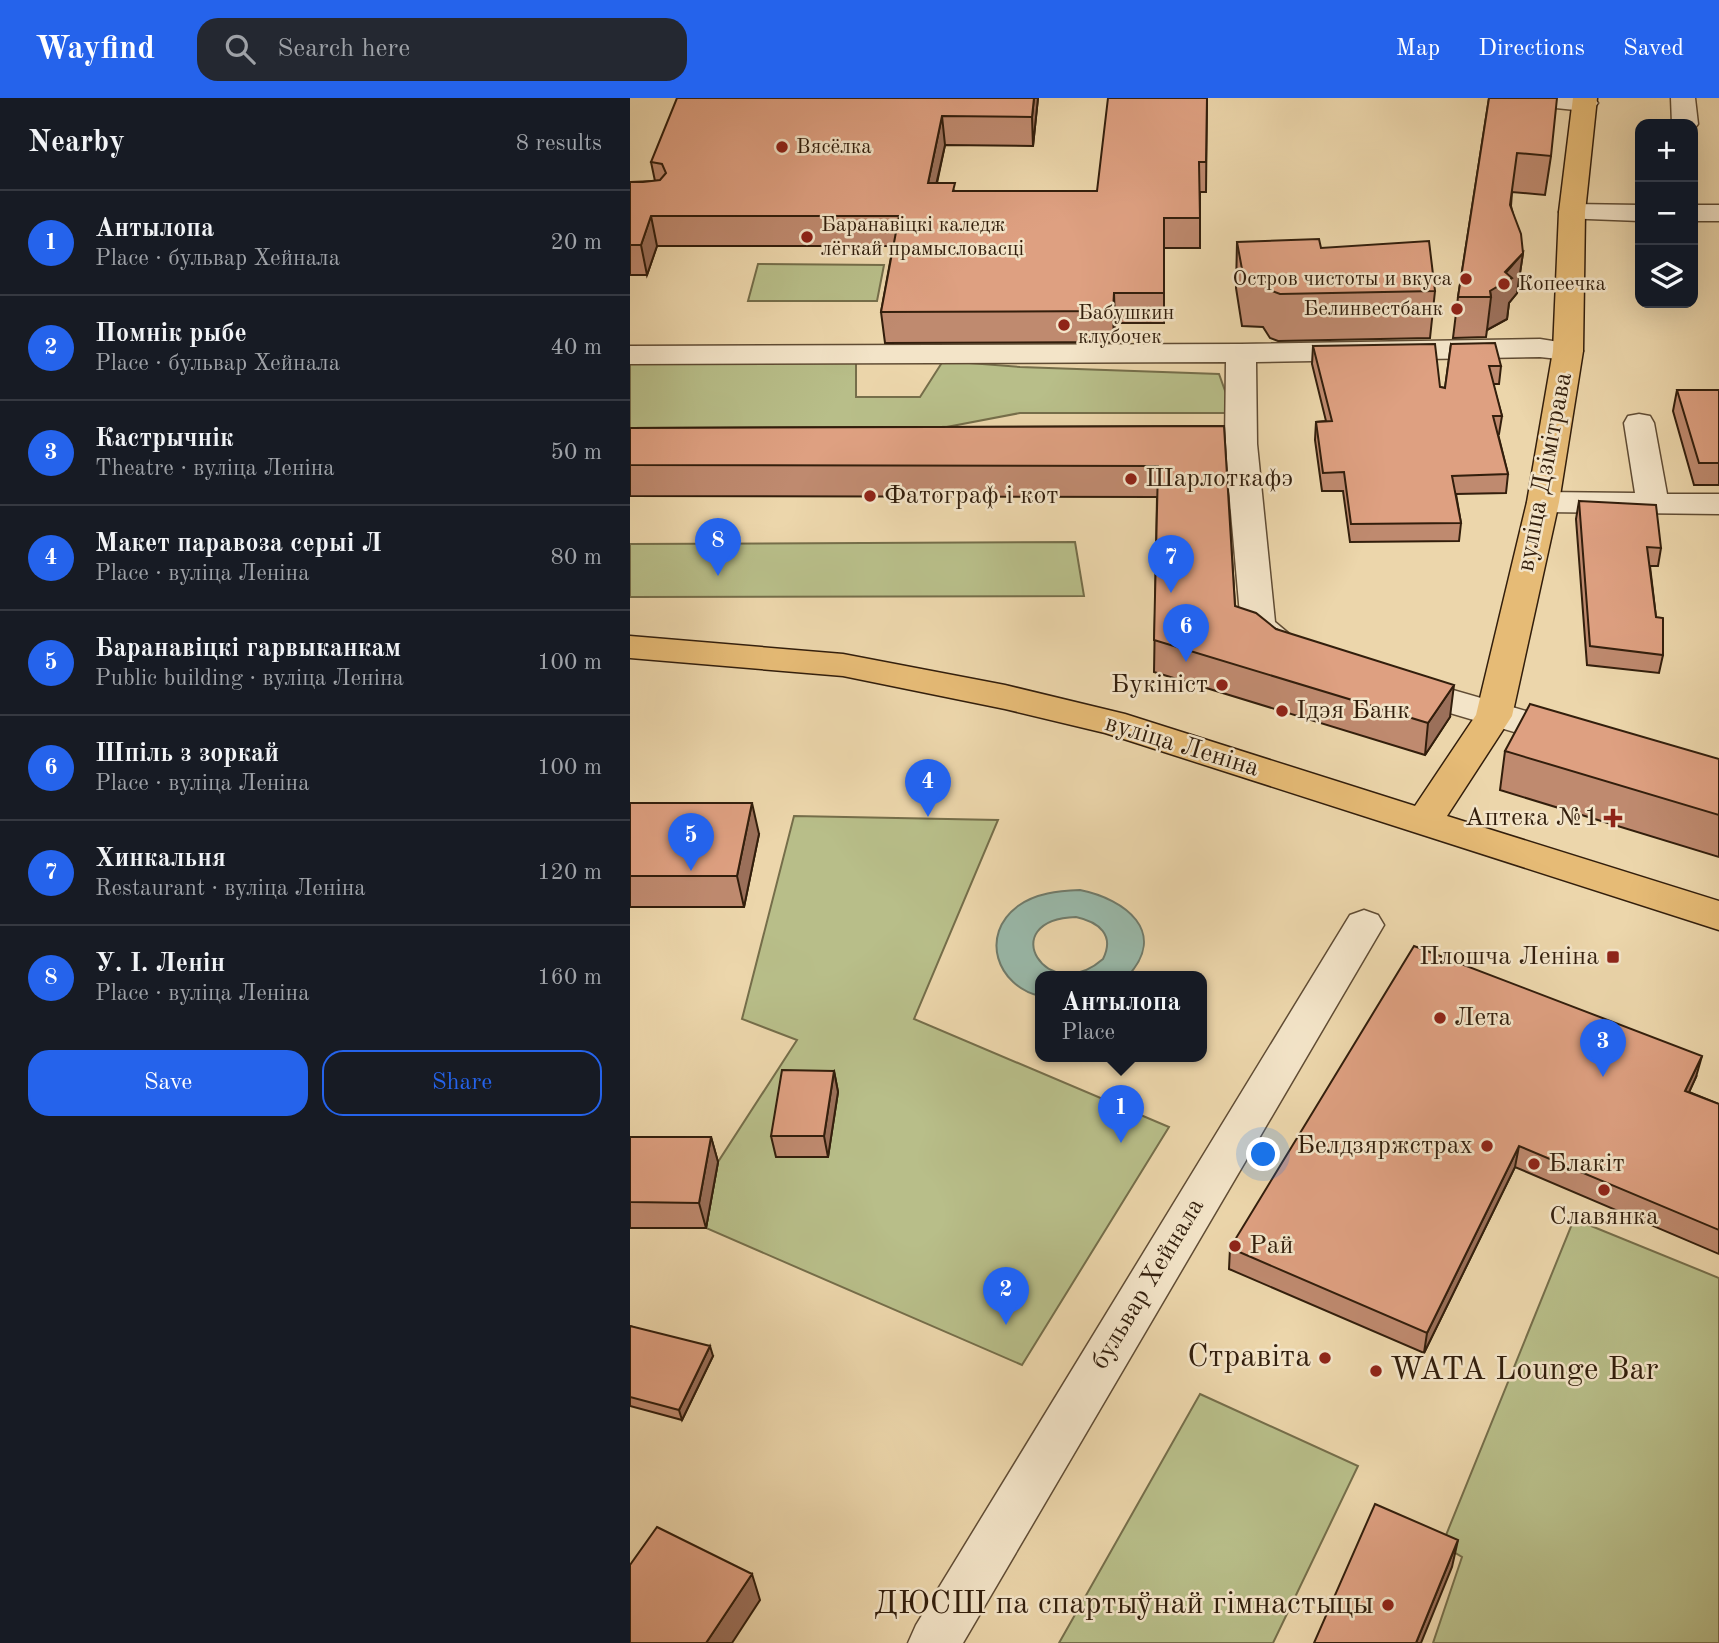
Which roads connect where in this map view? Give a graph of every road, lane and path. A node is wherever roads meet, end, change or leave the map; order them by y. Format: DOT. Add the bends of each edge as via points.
graph roads {
  1 [pos="1526,98"];
  2 [pos="1683,98"];
  3 [pos="1585,100"];
  4 [pos="1685,119"];
  5 [pos="1572,212"];
  6 [pos="1635,213"];
  7 [pos="1698,213"];
  8 [pos="1719,213"];
  9 [pos="1568,351"];
  10 [pos="1241,353"];
  11 [pos="630,355"];
  12 [pos="1639,423"];
  13 [pos="1543,502"];
  14 [pos="1653,503"];
  15 [pos="1719,504"];
  16 [pos="630,647"];
  17 [pos="714,652"];
  18 [pos="1313,659"];
  19 [pos="630,667"];
  20 [pos="1377,679"];
  21 [pos="1494,716"];
  22 [pos="1610,746"];
  23 [pos="1424,822"];
  24 [pos="1719,916"];
  25 [pos="1364,925"];
  26 [pos="934,1643"];
  1 -- 3 [label="street"];
  2 -- 4 [label="street"];
  3 -- 5 [label="main road, вуліца Дзімітрава"];
  5 -- 6 [label="street"];
  5 -- 9 [label="main road, вуліца Дзімітрава"];
  7 -- 8 [label="street"];
  9 -- 10 [label="street"];
  9 -- 13 [label="main road, вуліца Дзімітрава"];
  10 -- 11 [label="street"];
  10 -- 18 [label="street" via="1228,444 1258,626 1287,650"];
  12 -- 14 [label="street"];
  13 -- 14 [label="street"];
  13 -- 21 [label="main road, вуліца Дзімітрава"];
  14 -- 15 [label="street"];
  16 -- 17 [label="main road, вуліца Леніна"];
  17 -- 19 [label="main road"];
  17 -- 23 [label="main road, вуліца Леніна" via="843,665 1005,697 1112,723"];
  20 -- 21 [label="street"];
  21 -- 22 [label="street"];
  21 -- 23 [label="main road, вуліца Дзімітрава"];
  23 -- 24 [label="main road, вуліца Леніна"];
  25 -- 26 [label="street, бульвар Хейнала"];
}
